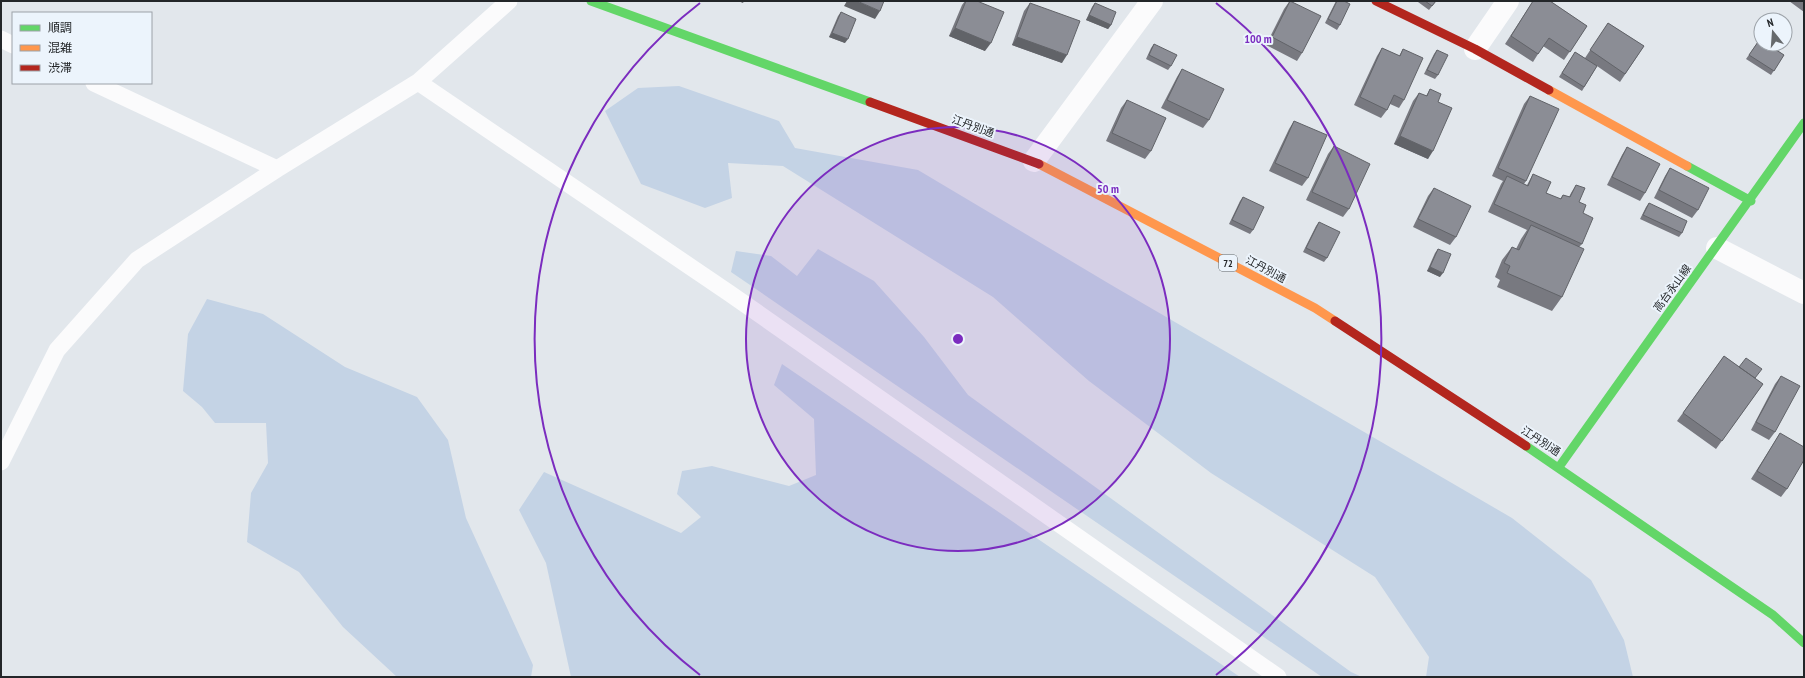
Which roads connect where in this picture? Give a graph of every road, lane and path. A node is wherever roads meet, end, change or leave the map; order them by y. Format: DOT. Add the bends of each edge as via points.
graph roads {
  1 [pos="510,1"];
  2 [pos="590,1"];
  3 [pos="1152,1"];
  4 [pos="1376,1"];
  5 [pos="1508,1"];
  6 [pos="1,39"];
  7 [pos="12,44"];
  8 [pos="1475,49"];
  9 [pos="418,82"];
  10 [pos="96,84"];
  11 [pos="1804,123"];
  12 [pos="1034,161"];
  13 [pos="277,169"];
  14 [pos="1751,201"];
  15 [pos="1717,248"];
  16 [pos="1804,293"];
  17 [pos="1,462"];
  18 [pos="1559,467"];
  19 [pos="1804,643"];
  20 [pos="1278,677"];
  1 -- 9 [label="lane"];
  2 -- 12 [label="main road, 江丹別通 / 72"];
  3 -- 12 [label="street"];
  4 -- 8 [label="main road"];
  5 -- 8 [label="street"];
  6 -- 7 [label="lane"];
  8 -- 14 [label="main road"];
  9 -- 13 [label="lane"];
  9 -- 20 [label="lane" via="730,293"];
  10 -- 13 [label="lane"];
  11 -- 14 [label="main road, 高台永山線"];
  12 -- 18 [label="main road, 江丹別通 / 72" via="1315,308"];
  13 -- 17 [label="lane" via="137,260 57,350"];
  14 -- 15 [label="main road, 高台永山線"];
  15 -- 16 [label="street"];
  15 -- 18 [label="main road, 高台永山線"];
  18 -- 19 [label="main road, 江丹別通 / 72" via="1773,615"];
}
